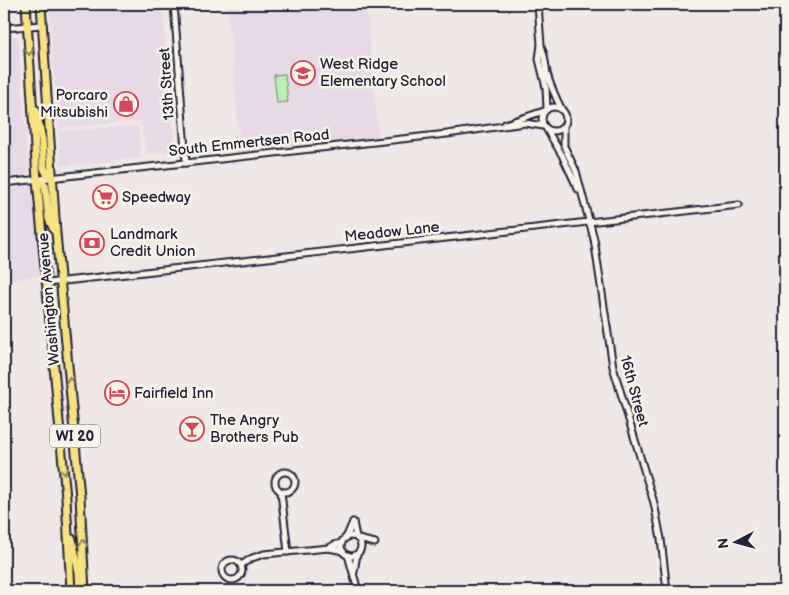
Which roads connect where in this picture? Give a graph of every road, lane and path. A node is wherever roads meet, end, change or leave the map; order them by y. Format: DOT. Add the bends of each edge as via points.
graph roads {
  1 [pos="26,4"];
  2 [pos="41,4"];
  3 [pos="174,4"];
  4 [pos="538,4"];
  5 [pos="42,25"];
  6 [pos="28,26"];
  7 [pos="4,28"];
  8 [pos="541,45"];
  9 [pos="32,97"];
  10 [pos="546,110"];
  11 [pos="562,110"];
  12 [pos="498,127"];
  13 [pos="544,127"];
  14 [pos="564,127"];
  15 [pos="186,163"];
  16 [pos="52,178"];
  17 [pos="37,180"];
  18 [pos="4,183"];
  19 [pos="582,196"];
  20 [pos="739,206"];
  21 [pos="590,222"];
  22 [pos="56,233"];
  23 [pos="61,281"];
  24 [pos="47,283"];
  25 [pos="281,492"];
  26 [pos="67,520"];
  27 [pos="346,538"];
  28 [pos="357,538"];
  29 [pos="342,543"];
  30 [pos="329,548"];
  31 [pos="361,548"];
  32 [pos="288,552"];
  33 [pos="346,553"];
  34 [pos="357,554"];
  35 [pos="241,565"];
  36 [pos="354,572"];
  37 [pos="71,591"];
  38 [pos="80,591"];
  39 [pos="86,591"];
  40 [pos="358,591"];
  41 [pos="667,591"];
  1 -- 6 [label="main road, Washington Avenue / WI 20"];
  2 -- 5 [label="main road, Washington Avenue / WI 20"];
  3 -- 15 [label="street, 13th Street"];
  4 -- 8 [label="street, 16th Street"];
  5 -- 6 [label="street"];
  5 -- 16 [label="main road, Washington Avenue / WI 20"];
  6 -- 7 [label="street"];
  6 -- 9 [label="main road, Washington Avenue / WI 20, one-way"];
  8 -- 10 [label="street, 16th Street" via="539,59 546,88"];
  8 -- 11 [label="street, 16th Street" via="552,90"];
  9 -- 16 [label="main road" via="41,130 44,168"];
  9 -- 17 [label="main road, Washington Avenue / WI 20"];
  10 -- 11 [label="street" via="556,107"];
  10 -- 12 [label="street, South Emmertsen Road"];
  10 -- 13 [label="street, 16th Street" via="541,118"];
  11 -- 14 [label="street, 16th Street" via="566,119"];
  12 -- 13 [label="street, South Emmertsen Road" via="525,122"];
  12 -- 15 [label="street, South Emmertsen Road"];
  13 -- 14 [label="street" via="557,131"];
  13 -- 19 [label="street, 16th Street"];
  14 -- 19 [label="street, 16th Street" via="564,146 576,171"];
  15 -- 16 [label="street, South Emmertsen Road"];
  16 -- 17 [label="street, South Emmertsen Road"];
  16 -- 22 [label="main road, Washington Avenue / WI 20"];
  17 -- 18 [label="street, South Emmertsen Road"];
  17 -- 22 [label="main road" via="45,185 49,218"];
  17 -- 24 [label="main road, Washington Avenue / WI 20"];
  19 -- 21 [label="street, 16th Street"];
  20 -- 21 [label="street, Meadow Lane"];
  21 -- 23 [label="street, Meadow Lane"];
  21 -- 41 [label="street, 16th Street" via="614,367 654,503"];
  22 -- 23 [label="main road, Washington Avenue / WI 20"];
  23 -- 24 [label="street, Meadow Lane"];
  39 -- 23 [label="main road, Washington Avenue / WI 20, one-way"];
  24 -- 26 [label="main road, Washington Avenue / WI 20, one-way"];
  25 -- 32 [label="street"];
  26 -- 37 [label="main road, Washington Avenue / WI 20"];
  26 -- 38 [label="main road" via="78,566"];
  27 -- 28 [label="street"];
  27 -- 28 [label="street" via="353,522"];
  27 -- 29 [label="street"];
  28 -- 31 [label="street"];
  28 -- 31 [label="street" via="375,543"];
  29 -- 30 [label="street"];
  29 -- 33 [label="street"];
  30 -- 32 [label="street"];
  30 -- 33 [label="street"];
  31 -- 34 [label="street"];
  32 -- 35 [label="street" via="264,554"];
  33 -- 34 [label="street"];
  33 -- 36 [label="street"];
  34 -- 36 [label="street"];
  36 -- 40 [label="street"];
}
